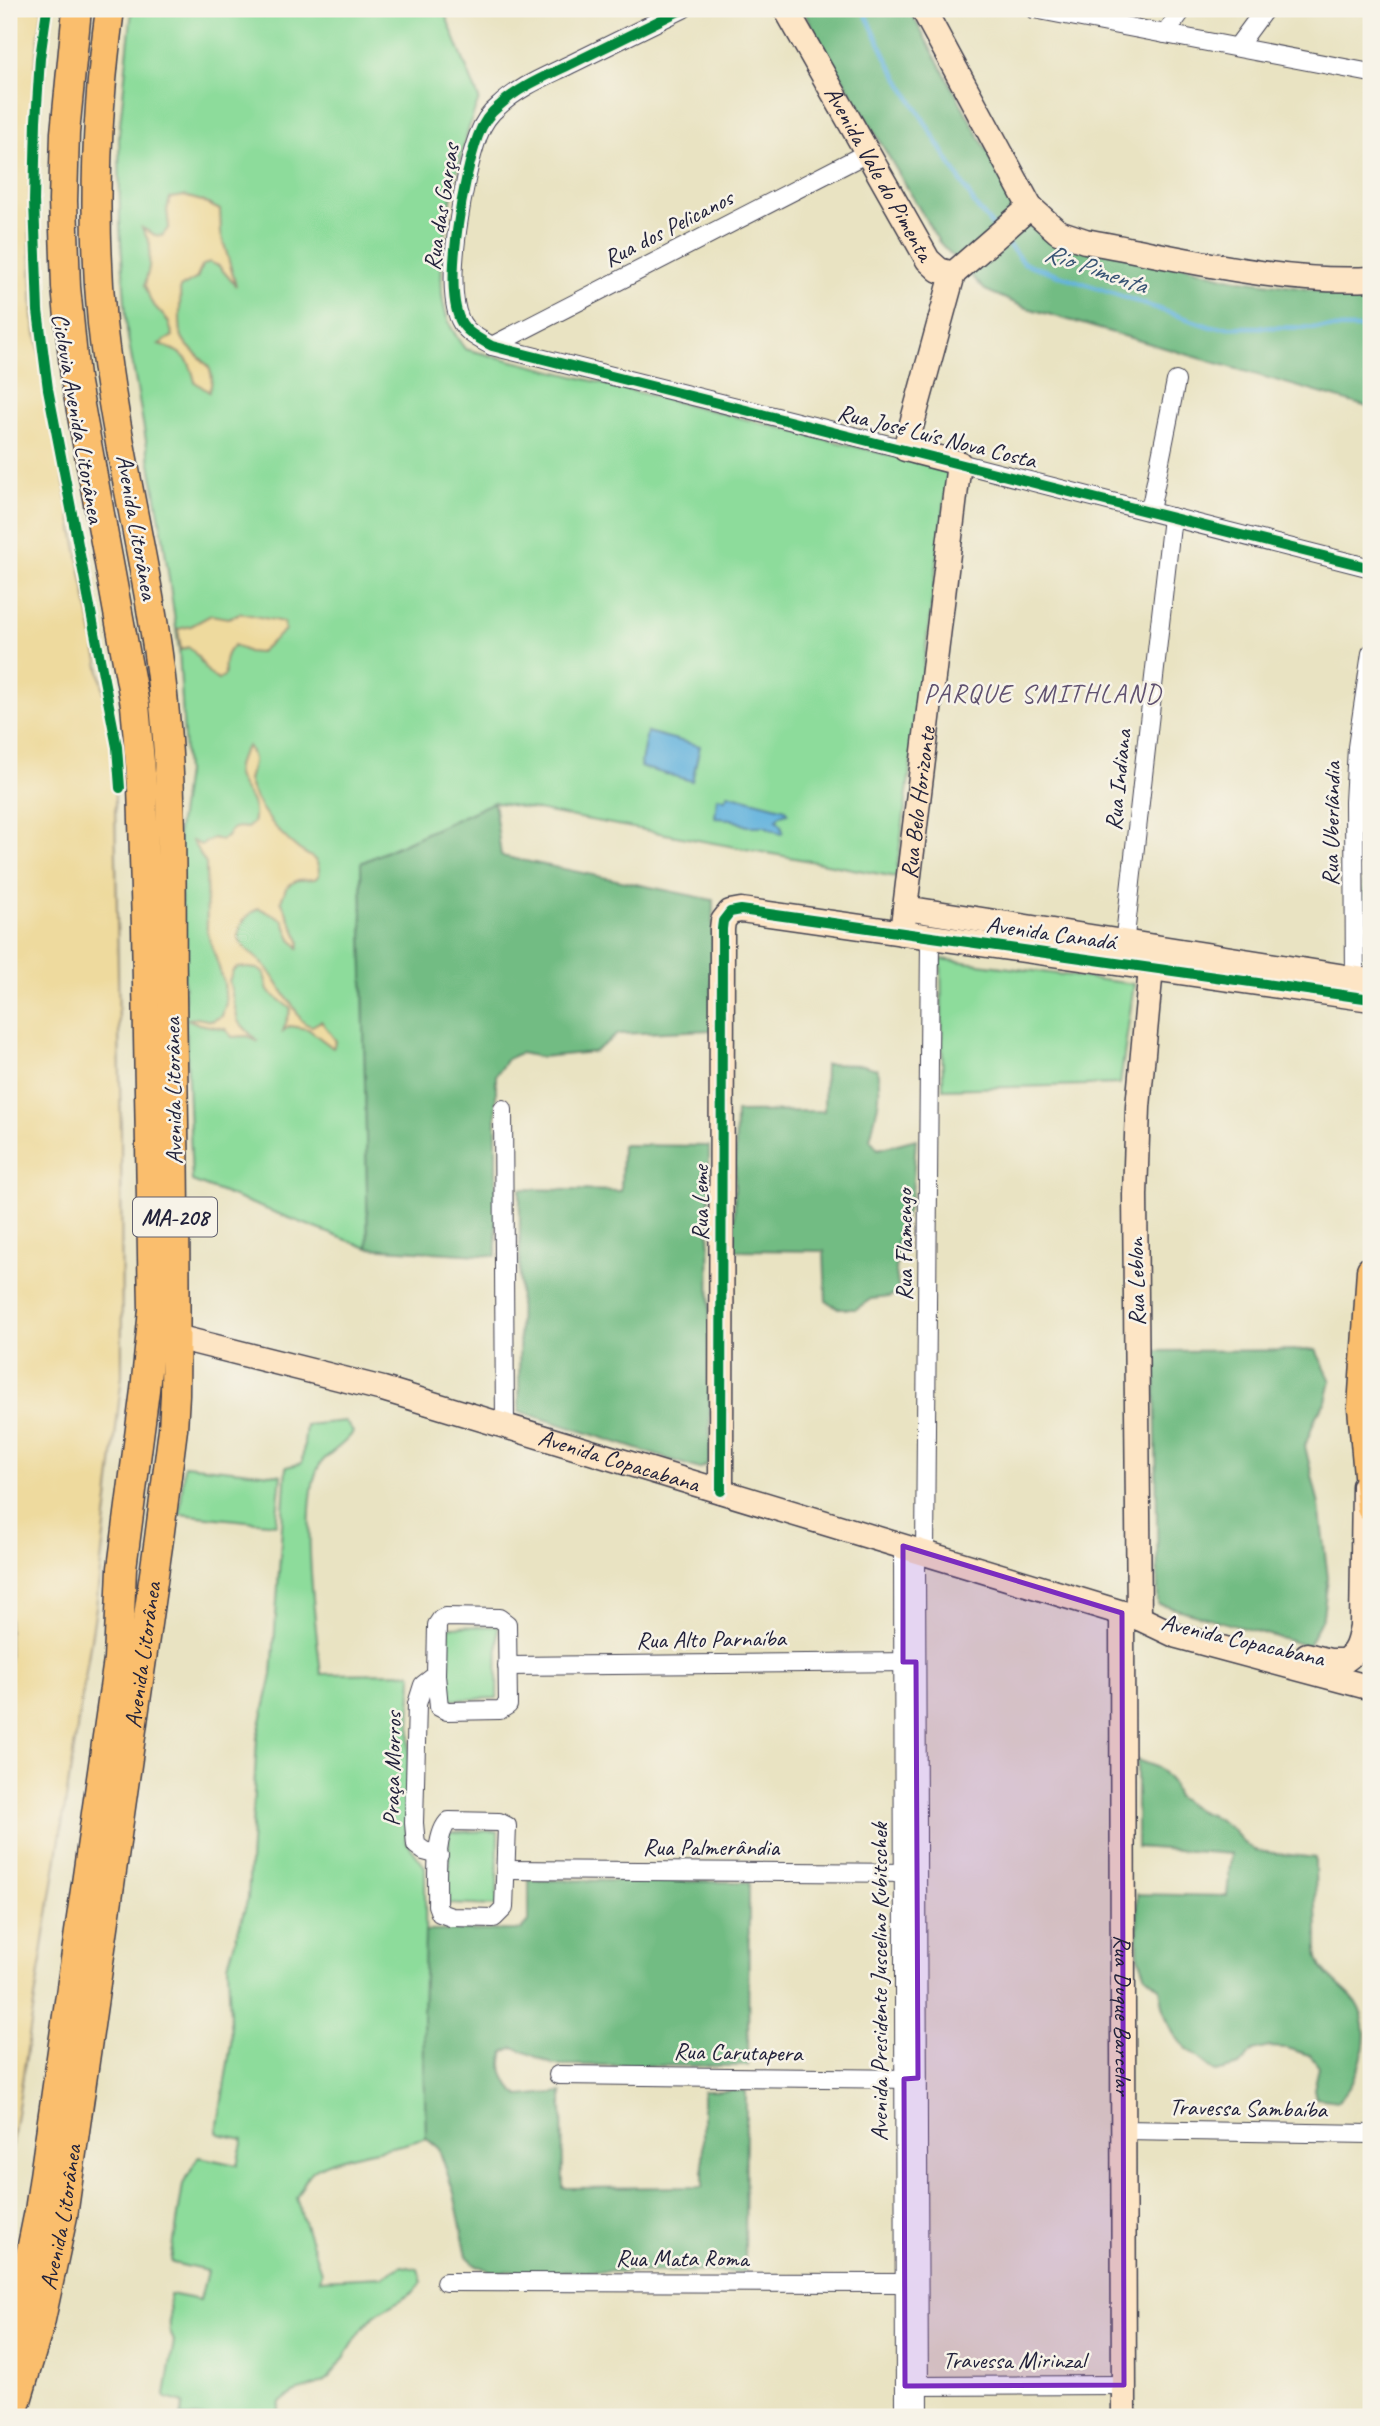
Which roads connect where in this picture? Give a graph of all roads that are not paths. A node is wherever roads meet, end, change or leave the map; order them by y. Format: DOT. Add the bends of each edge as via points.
graph roads {
  1 [pos="77,9"];
  2 [pos="110,9"];
  3 [pos="683,9"];
  4 [pos="786,9"];
  5 [pos="923,9"];
  6 [pos="1034,9"];
  7 [pos="1183,9"];
  8 [pos="1265,9"];
  9 [pos="1073,12"];
  10 [pos="1165,33"];
  11 [pos="1237,47"];
  12 [pos="1371,73"];
  13 [pos="867,153"];
  14 [pos="1023,213"];
  15 [pos="961,267"];
  16 [pos="1371,279"];
  17 [pos="492,346"];
  18 [pos="1176,381"];
  19 [pos="905,449"];
  20 [pos="959,463"];
  21 [pos="1150,511"];
  22 [pos="1172,517"];
  23 [pos="1371,568"];
  24 [pos="1371,653"];
  25 [pos="131,677"];
  26 [pos="166,732"];
  27 [pos="142,785"];
  28 [pos="170,841"];
  29 [pos="905,908"];
  30 [pos="726,915"];
  31 [pos="902,933"];
  32 [pos="930,937"];
  33 [pos="1124,954"];
  34 [pos="1152,958"];
  35 [pos="1363,989"];
  36 [pos="503,1109"];
  37 [pos="1371,1270"];
  38 [pos="176,1337"];
  39 [pos="1364,1376"];
  40 [pos="1371,1410"];
  41 [pos="505,1426"];
  42 [pos="1365,1455"];
  43 [pos="138,1456"];
  44 [pos="721,1491"];
  45 [pos="1371,1508"];
  46 [pos="159,1539"];
  47 [pos="914,1550"];
  48 [pos="1131,1616"];
  49 [pos="909,1662"];
  50 [pos="508,1666"];
  51 [pos="436,1675"];
  52 [pos="1371,1688"];
  53 [pos="439,1855"];
  54 [pos="506,1870"];
  55 [pos="910,1873"];
  56 [pos="558,2075"];
  57 [pos="911,2079"];
  58 [pos="1123,2130"];
  59 [pos="1371,2134"];
  60 [pos="445,2282"];
  61 [pos="911,2283"];
  62 [pos="9,2348"];
  63 [pos="912,2385"];
  64 [pos="1124,2385"];
  65 [pos="12,2417"];
  66 [pos="905,2417"];
  67 [pos="919,2417"];
  68 [pos="1124,2417"];
  1 -- 25 [label="main road, Avenida Litorânea / MA-208" via="65,133 67,299 75,378"];
  2 -- 26 [label="main road, Avenida Litorânea / MA-208" via="97,159 102,325 152,610"];
  3 -- 17 [label="street, Rua das Garças" via="527,86 497,107 478,134 458,227 453,302 471,335"];
  4 -- 13 [label="street, Avenida Vale do Pimenta"];
  5 -- 14 [label="street"];
  6 -- 9 [label="street"];
  7 -- 10 [label="street"];
  8 -- 11 [label="street"];
  9 -- 10 [label="street"];
  10 -- 11 [label="street"];
  11 -- 12 [label="street"];
  13 -- 15 [label="street, Avenida Vale do Pimenta" via="928,260 939,270"];
  13 -- 17 [label="street, Rua dos Pelicanos"];
  14 -- 15 [label="street, Avenida Vale do Pimenta"];
  14 -- 16 [label="street" via="1085,241 1276,275"];
  15 -- 19 [label="street"];
  17 -- 19 [label="street, Rua José Luís Nova Costa"];
  18 -- 21 [label="street"];
  19 -- 20 [label="street, Rua José Luís Nova Costa"];
  20 -- 21 [label="street, Rua José Luís Nova Costa"];
  20 -- 29 [label="street, Rua Belo Horizonte"];
  21 -- 22 [label="street, Rua José Luís Nova Costa"];
  22 -- 23 [label="street, Rua José Luís Nova Costa"];
  22 -- 33 [label="street, Rua Indiana"];
  24 -- 35 [label="street, Rua Uberlândia" via="1354,802"];
  25 -- 26 [label="main road" via="140,695 147,737 158,739"];
  25 -- 27 [label="main road, Avenida Litorânea / MA-208"];
  26 -- 28 [label="main road, Avenida Litorânea / MA-208"];
  27 -- 28 [label="main road" via="151,778 162,785"];
  27 -- 43 [label="main road, Avenida Litorânea / MA-208" via="153,1284"];
  28 -- 38 [label="main road, Avenida Litorânea / MA-208"];
  29 -- 31 [label="street, Rua Belo Horizonte"];
  29 -- 33 [label="street, Avenida Canadá"];
  30 -- 31 [label="street, Avenida Canadá" via="741,910"];
  30 -- 44 [label="street, Rua Leme" via="722,943"];
  31 -- 32 [label="street, Avenida Canadá"];
  32 -- 33 [label="street, Avenida Canadá"];
  32 -- 47 [label="street, Rua Flamengo"];
  33 -- 34 [label="street, Avenida Canadá"];
  34 -- 35 [label="street, Avenida Canadá"];
  34 -- 48 [label="street, Rua Leblon" via="1135,1195"];
  36 -- 41 [label="street"];
  37 -- 39 [label="main road"];
  38 -- 41 [label="street, Avenida Copacabana" via="383,1389"];
  38 -- 46 [label="main road, Avenida Litorânea / MA-208" via="173,1429"];
  39 -- 40 [label="main road"];
  39 -- 42 [label="main road"];
  41 -- 44 [label="street, Avenida Copacabana"];
  42 -- 45 [label="main road"];
  42 -- 48 [label="street, Avenida Copacabana" via="1362,1628 1349,1657 1330,1661 1180,1621"];
  43 -- 46 [label="main road" via="143,1475 138,1532 142,1538"];
  43 -- 62 [label="main road, Avenida Litorânea / MA-208" via="122,1568 118,1660 57,2089 31,2256"];
  44 -- 47 [label="street, Avenida Copacabana"];
  46 -- 65 [label="main road, Avenida Litorânea / MA-208" via="63,2216 40,2324"];
  47 -- 48 [label="street, Avenida Copacabana"];
  47 -- 49 [label="street, Avenida Presidente Juscelino Kubitschek"];
  48 -- 52 [label="street, Avenida Copacabana" via="1177,1636"];
  48 -- 58 [label="street, Rua Duque Barcelar"];
  49 -- 50 [label="street, Rua Alto Parnaíba"];
  49 -- 55 [label="street, Avenida Presidente Juscelino Kubitschek"];
  50 -- 51 [label="street" via="508,1705 500,1710 442,1709 437,1703"];
  50 -- 51 [label="street" via="507,1624 503,1620 445,1618 437,1625"];
  51 -- 53 [label="street, Praça Morros" via="423,1685 417,1704 414,1823 416,1845"];
  53 -- 54 [label="street" via="440,1832 449,1821 499,1822 507,1826"];
  53 -- 54 [label="street" via="437,1905 444,1916 490,1919 499,1915"];
  54 -- 55 [label="street, Rua Palmerândia"];
  55 -- 57 [label="street, Avenida Presidente Juscelino Kubitschek"];
  56 -- 57 [label="street, Rua Carutapera"];
  57 -- 61 [label="street, Avenida Presidente Juscelino Kubitschek"];
  58 -- 59 [label="street, Travessa Sambaíba"];
  58 -- 64 [label="street, Rua Duque Barcelar"];
  60 -- 61 [label="street, Rua Mata Roma"];
  61 -- 63 [label="street, Avenida Presidente Juscelino Kubitschek"];
  63 -- 64 [label="street, Travessa Mirinzal"];
  63 -- 66 [label="street, Avenida Presidente Juscelino Kubitschek"];
  63 -- 67 [label="street, Avenida Presidente Juscelino Kubitschek"];
  64 -- 68 [label="street, Rua Duque Barcelar"];
}
